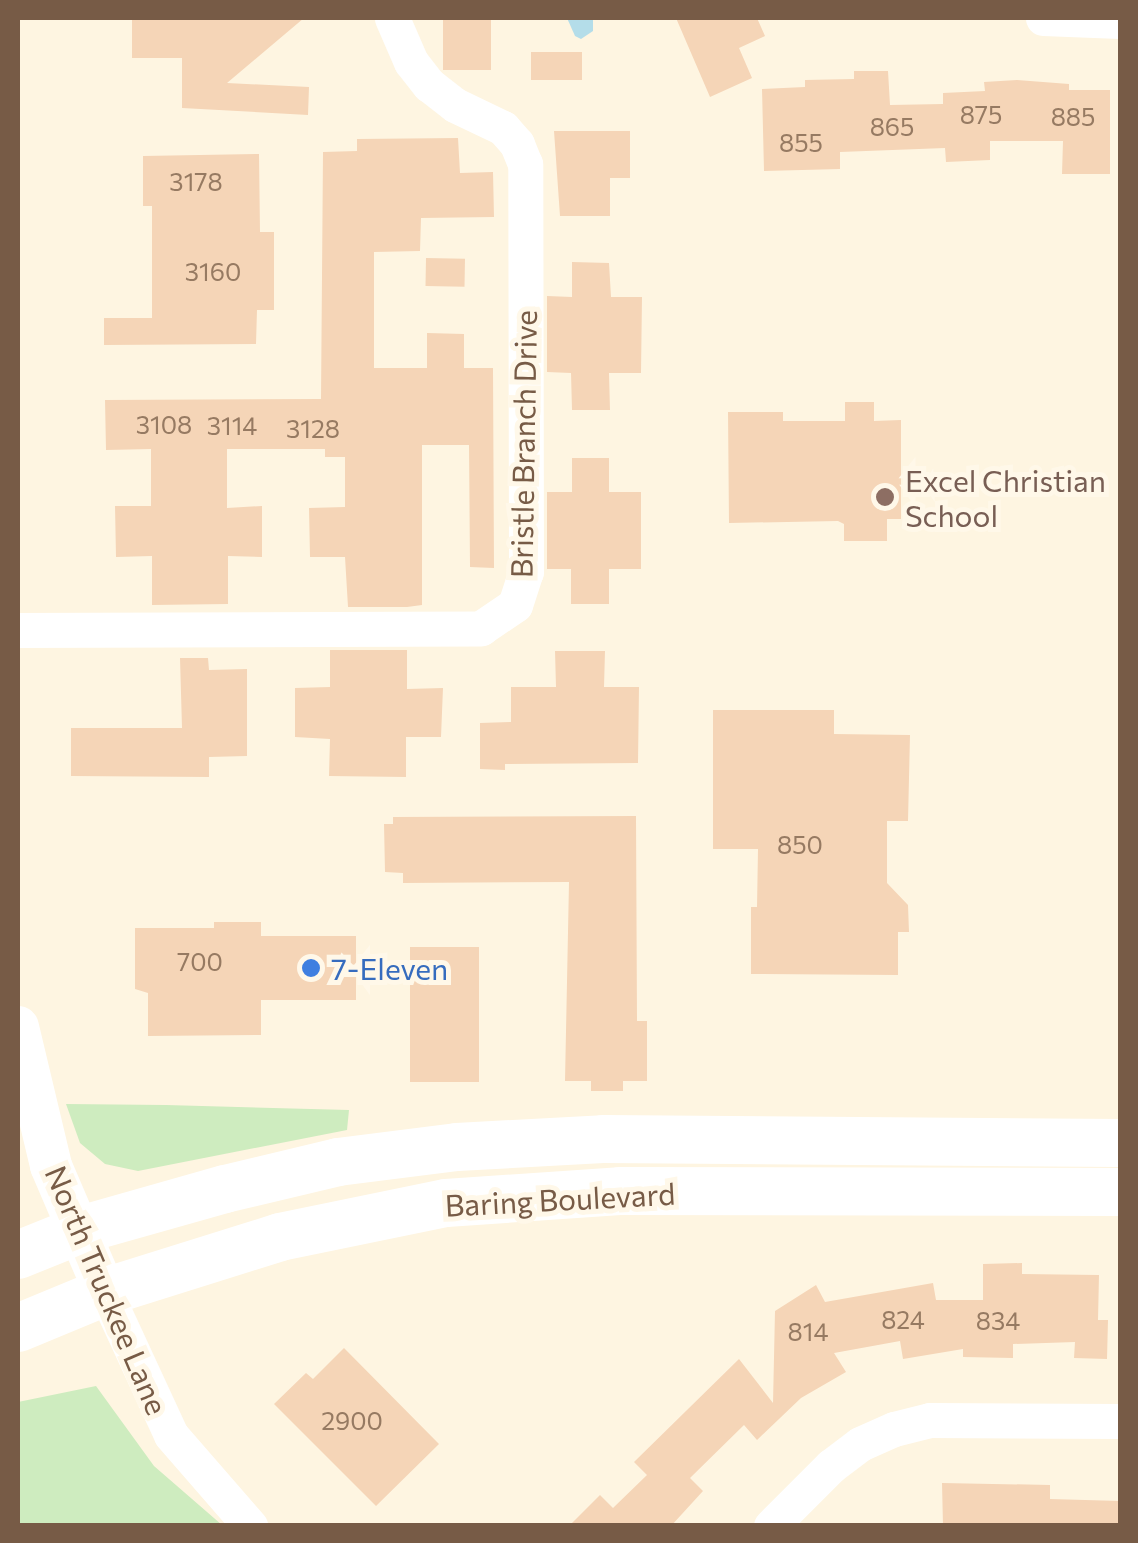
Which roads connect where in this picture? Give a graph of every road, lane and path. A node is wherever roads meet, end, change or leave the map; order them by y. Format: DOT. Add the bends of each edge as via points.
graph roads {
  1 [pos="392,18"];
  2 [pos="1043,18"];
  3 [pos="1120,21"];
  4 [pos="18,630"];
  5 [pos="18,1027"];
  6 [pos="1120,1143"];
  7 [pos="1120,1192"];
  8 [pos="80,1230"];
  9 [pos="18,1256"];
  10 [pos="105,1292"];
  11 [pos="18,1328"];
  12 [pos="1120,1420"];
  13 [pos="250,1526"];
  14 [pos="770,1526"];
  1 -- 4 [label="street, Bristle Branch Drive" via="411,62 430,85 502,128 526,164 526,572 514,605 480,628"];
  2 -- 3 [label="street"];
  5 -- 8 [label="street, North Truckee Lane" via="51,1166"];
  6 -- 8 [label="main road, Baring Boulevard" via="604,1140 457,1147 338,1162"];
  7 -- 10 [label="main road, Baring Boulevard" via="620,1191 446,1203 280,1237"];
  8 -- 9 [label="main road, Baring Boulevard"];
  8 -- 10 [label="street, North Truckee Lane"];
  10 -- 11 [label="main road, Baring Boulevard"];
  10 -- 13 [label="street, North Truckee Lane" via="171,1435"];
  12 -- 14 [label="street" via="930,1420 894,1429 830,1466"];
}
